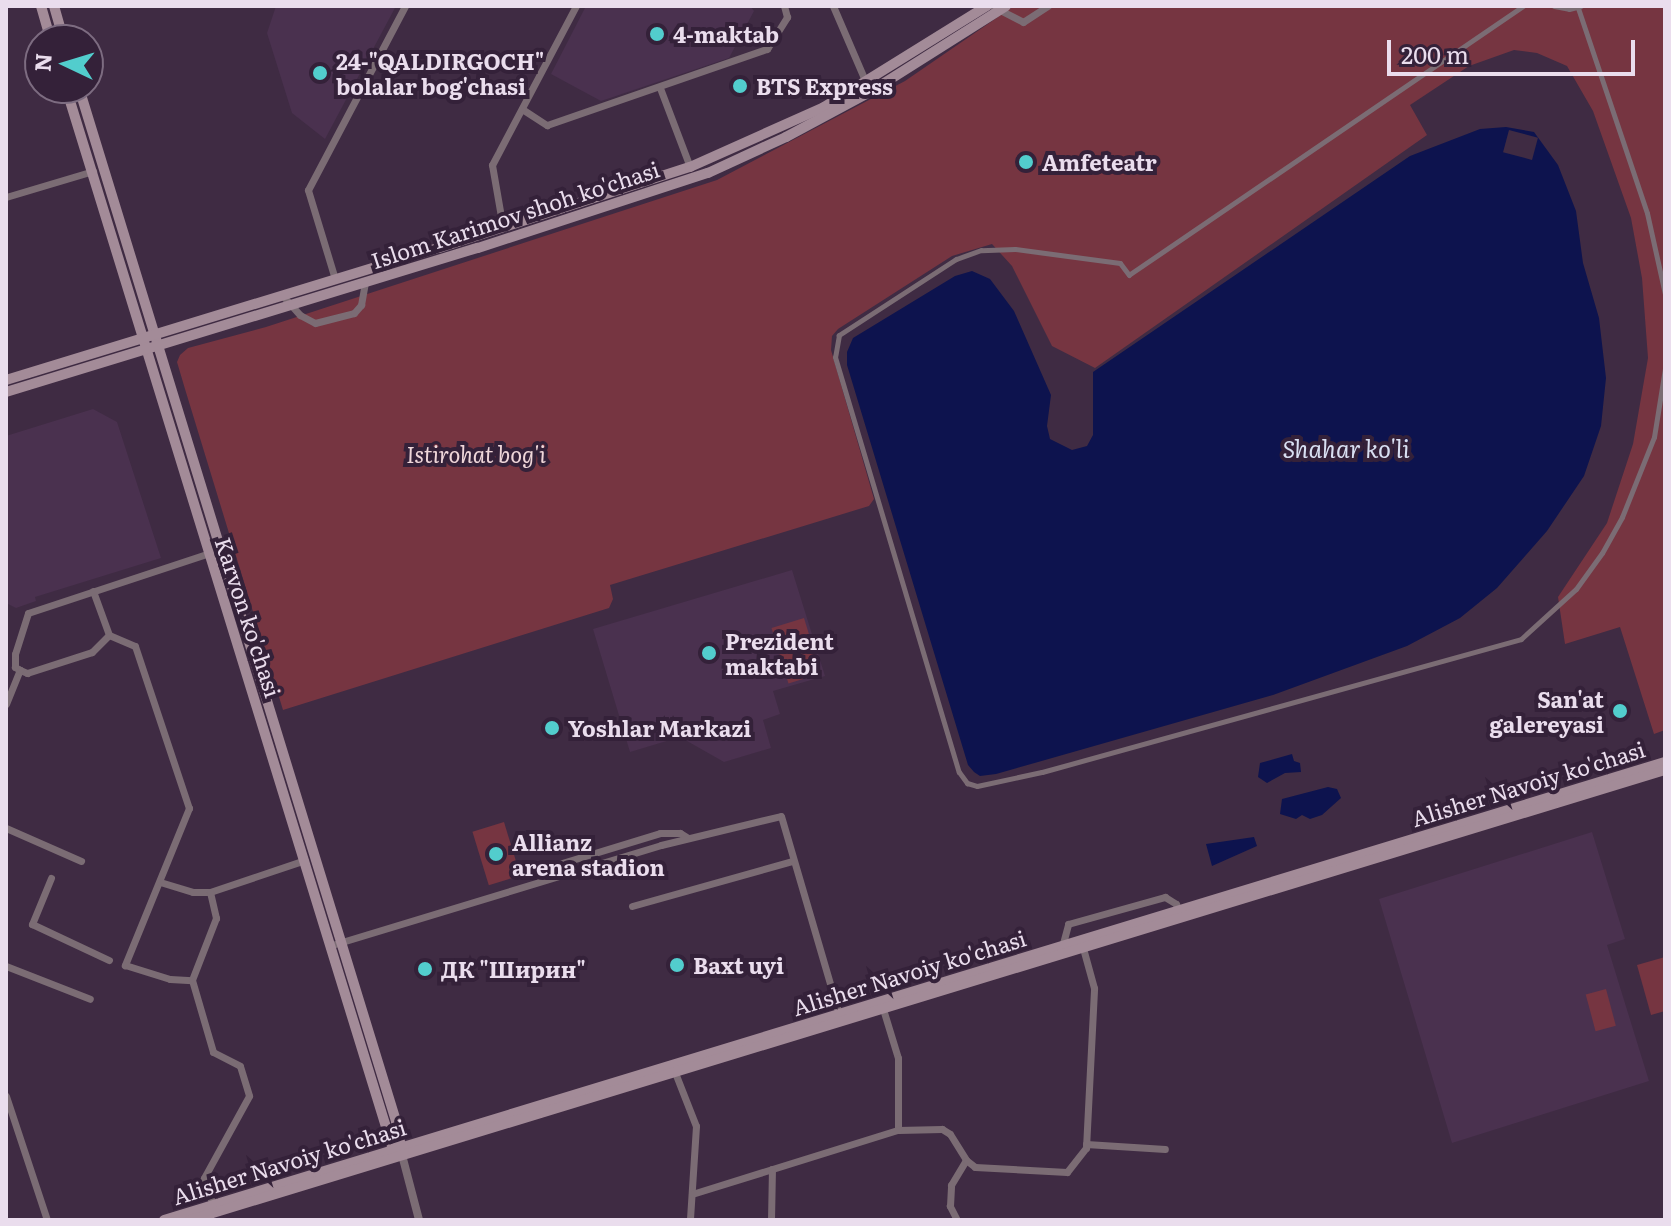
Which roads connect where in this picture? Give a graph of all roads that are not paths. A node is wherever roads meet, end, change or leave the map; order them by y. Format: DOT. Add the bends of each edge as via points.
graph roads {
  1 [pos="405,6"];
  2 [pos="576,6"];
  3 [pos="784,6"];
  4 [pos="833,6"];
  5 [pos="1048,6"];
  6 [pos="1523,6"];
  7 [pos="1554,6"];
  8 [pos="996,7"];
  9 [pos="1580,7"];
  10 [pos="868,87"];
  11 [pos="660,88"];
  12 [pos="71,104"];
  13 [pos="84,104"];
  14 [pos="522,109"];
  15 [pos="690,167"];
  16 [pos="93,171"];
  17 [pos="6,197"];
  18 [pos="503,228"];
  19 [pos="335,279"];
  20 [pos="365,282"];
  21 [pos="282,295"];
  22 [pos="291,305"];
  23 [pos="1665,324"];
  24 [pos="154,333"];
  25 [pos="141,337"];
  26 [pos="158,346"];
  27 [pos="145,350"];
  28 [pos="1665,368"];
  29 [pos="6,380"];
  30 [pos="6,392"];
  31 [pos="213,551"];
  32 [pos="93,591"];
  33 [pos="109,635"];
  34 [pos="6,654"];
  35 [pos="15,657"];
  36 [pos="20,670"];
  37 [pos="6,704"];
  38 [pos="1665,762"];
  39 [pos="1665,770"];
  40 [pos="1589,789"];
  41 [pos="6,828"];
  42 [pos="688,838"];
  43 [pos="310,859"];
  44 [pos="81,861"];
  45 [pos="792,861"];
  46 [pos="526,874"];
  47 [pos="51,878"];
  48 [pos="160,882"];
  49 [pos="210,892"];
  50 [pos="1226,901"];
  51 [pos="632,906"];
  52 [pos="1179,911"];
  53 [pos="337,944"];
  54 [pos="1073,948"];
  55 [pos="109,960"];
  56 [pos="6,966"];
  57 [pos="192,980"];
  58 [pos="90,999"];
  59 [pos="883,1009"];
  60 [pos="840,1018"];
  61 [pos="673,1069"];
  62 [pos="6,1096"];
  63 [pos="898,1130"];
  64 [pos="1086,1144"];
  65 [pos="1165,1149"];
  66 [pos="399,1154"];
  67 [pos="966,1160"];
  68 [pos="772,1169"];
  69 [pos="692,1194"];
  70 [pos="213,1205"];
  71 [pos="47,1220"];
  72 [pos="164,1220"];
  73 [pos="190,1220"];
  74 [pos="419,1220"];
  75 [pos="690,1220"];
  76 [pos="771,1220"];
  77 [pos="957,1220"];
  1 -- 19 [label="street" via="308,190"];
  2 -- 14 [label="street"];
  3 -- 11 [label="street" via="787,17 767,49"];
  4 -- 10 [label="street"];
  5 -- 8 [label="street" via="1023,22"];
  6 -- 28 [label="street" via="1129,275 1120,263 993,247 956,259 839,335 835,357 959,772 977,786 1042,772 1521,639 1576,589 1622,517 1654,437"];
  7 -- 9 [label="street"];
  8 -- 10 [label="main road, Islom Karimov shoh ko'chasi"];
  9 -- 23 [label="street" via="1647,213 1665,294"];
  10 -- 15 [label="main road, Islom Karimov shoh ko'chasi"];
  10 -- 20 [label="main road, Islom Karimov shoh ko'chasi" via="786,137 708,173"];
  11 -- 14 [label="street" via="547,125"];
  11 -- 15 [label="street"];
  12 -- 16 [label="main road, Karvon ko'chasi"];
  13 -- 24 [label="main road"];
  14 -- 18 [label="street" via="492,165"];
  15 -- 18 [label="main road, Islom Karimov shoh ko'chasi"];
  16 -- 17 [label="street"];
  16 -- 25 [label="main road, Karvon ko'chasi"];
  18 -- 19 [label="main road, Islom Karimov shoh ko'chasi"];
  19 -- 21 [label="main road, Islom Karimov shoh ko'chasi"];
  20 -- 22 [label="main road, Islom Karimov shoh ko'chasi"];
  20 -- 22 [label="street" via="354,313 315,323"];
  21 -- 22 [label="street"];
  21 -- 24 [label="main road, Islom Karimov shoh ko'chasi"];
  22 -- 26 [label="main road, Islom Karimov shoh ko'chasi"];
  24 -- 25 [label="main road, Islom Karimov shoh ko'chasi"];
  24 -- 26 [label="main road"];
  25 -- 27 [label="main road, Karvon ko'chasi"];
  25 -- 29 [label="main road, Islom Karimov shoh ko'chasi"];
  26 -- 27 [label="main road, Islom Karimov shoh ko'chasi"];
  26 -- 31 [label="main road"];
  27 -- 30 [label="main road, Islom Karimov shoh ko'chasi"];
  27 -- 31 [label="main road, Karvon ko'chasi"];
  31 -- 32 [label="street"];
  31 -- 43 [label="main road, Karvon ko'chasi"];
  32 -- 33 [label="street"];
  32 -- 35 [label="street" via="28,613"];
  33 -- 36 [label="street" via="92,652 27,673"];
  33 -- 48 [label="street" via="135,646 189,808"];
  34 -- 35 [label="street"];
  35 -- 36 [label="street"];
  36 -- 37 [label="street"];
  38 -- 40 [label="main road, Alisher Navoiy ko'chasi"];
  39 -- 40 [label="main road, Alisher Navoiy ko'chasi"];
  40 -- 50 [label="main road, Alisher Navoiy ko'chasi"];
  41 -- 44 [label="street"];
  42 -- 45 [label="street" via="781,816"];
  42 -- 46 [label="street" via="660,833"];
  42 -- 53 [label="street"];
  43 -- 49 [label="street"];
  43 -- 53 [label="main road, Karvon ko'chasi"];
  45 -- 51 [label="street"];
  45 -- 60 [label="street"];
  47 -- 55 [label="street" via="32,924"];
  48 -- 49 [label="street"];
  48 -- 57 [label="street" via="125,965"];
  49 -- 57 [label="street" via="216,918"];
  50 -- 52 [label="main road, Alisher Navoiy ko'chasi"];
  50 -- 54 [label="main road, Alisher Navoiy ko'chasi"];
  52 -- 54 [label="main road, Alisher Navoiy ko'chasi"];
  52 -- 54 [label="street" via="1165,897 1068,924"];
  53 -- 66 [label="main road, Karvon ko'chasi"];
  54 -- 59 [label="main road, Alisher Navoiy ko'chasi"];
  54 -- 60 [label="main road, Alisher Navoiy ko'chasi"];
  54 -- 64 [label="street" via="1094,988"];
  56 -- 58 [label="street"];
  57 -- 70 [label="street" via="213,1052 240,1066 249,1096 204,1178"];
  59 -- 60 [label="main road, Alisher Navoiy ko'chasi"];
  59 -- 63 [label="street" via="898,1058"];
  60 -- 61 [label="main road, Alisher Navoiy ko'chasi"];
  61 -- 66 [label="main road, Alisher Navoiy ko'chasi"];
  61 -- 69 [label="street" via="696,1126"];
  62 -- 71 [label="street"];
  63 -- 67 [label="street" via="942,1129"];
  63 -- 68 [label="street"];
  64 -- 65 [label="street"];
  64 -- 67 [label="street" via="1067,1172 975,1167"];
  66 -- 70 [label="main road, Alisher Navoiy ko'chasi"];
  66 -- 73 [label="main road, Alisher Navoiy ko'chasi"];
  66 -- 74 [label="street"];
  67 -- 77 [label="street" via="951,1185 950,1206"];
  68 -- 69 [label="street"];
  68 -- 76 [label="street"];
  69 -- 75 [label="street"];
  70 -- 72 [label="main road, Alisher Navoiy ko'chasi"];
}
